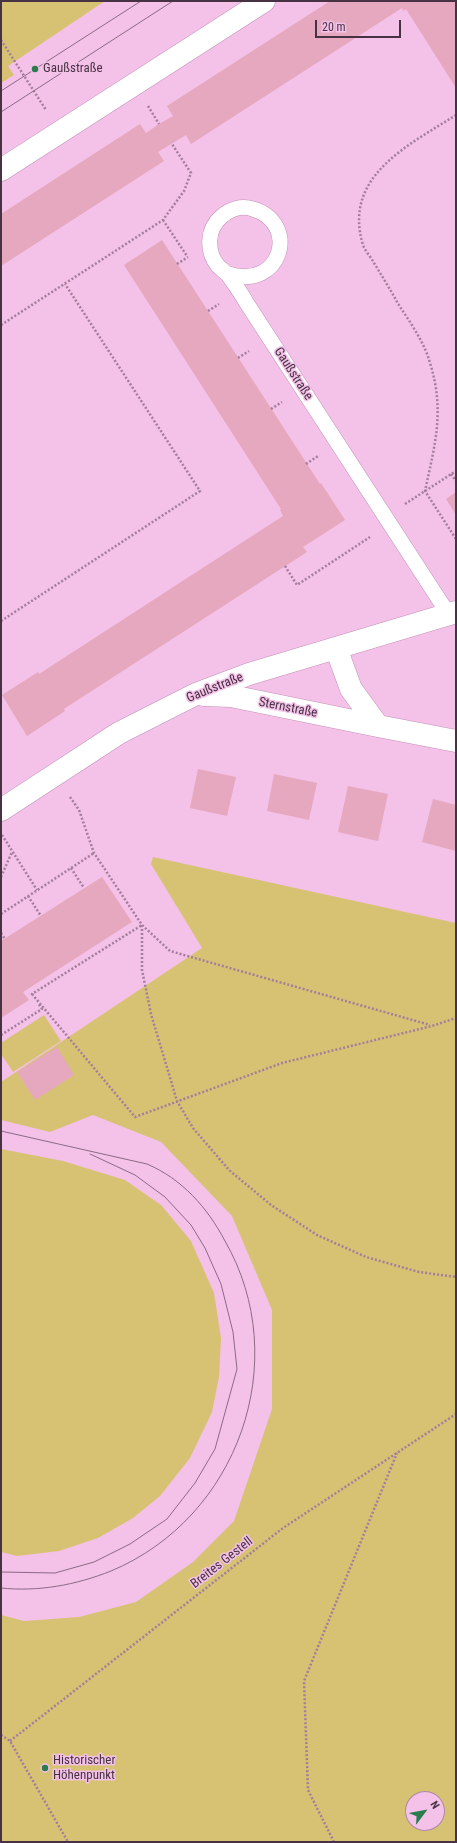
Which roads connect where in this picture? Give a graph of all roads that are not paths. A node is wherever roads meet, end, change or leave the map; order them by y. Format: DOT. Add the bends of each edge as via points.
graph roads {
  1 [pos="264,1"];
  2 [pos="1,170"];
  3 [pos="228,274"];
  4 [pos="453,613"];
  5 [pos="336,648"];
  6 [pos="196,694"];
  7 [pos="378,726"];
  8 [pos="456,741"];
  9 [pos="1,810"];
  1 -- 2 [label="street"];
  3 -- 3 [label="lane, Gaußstraße" via="212,256 209,244 216,221 237,208 261,211 278,229 279,247 273,264 264,272 252,277 240,278"];
  3 -- 4 [label="lane, Gaußstraße" via="386,516"];
  4 -- 5 [label="street, Gaußstraße"];
  5 -- 6 [label="street, Gaußstraße" via="249,674"];
  5 -- 7 [label="street" via="351,689"];
  6 -- 7 [label="street, Sternstraße" via="231,696"];
  6 -- 9 [label="street, Gaußstraße" via="119,733"];
  7 -- 8 [label="street, Sternstraße"];
}
